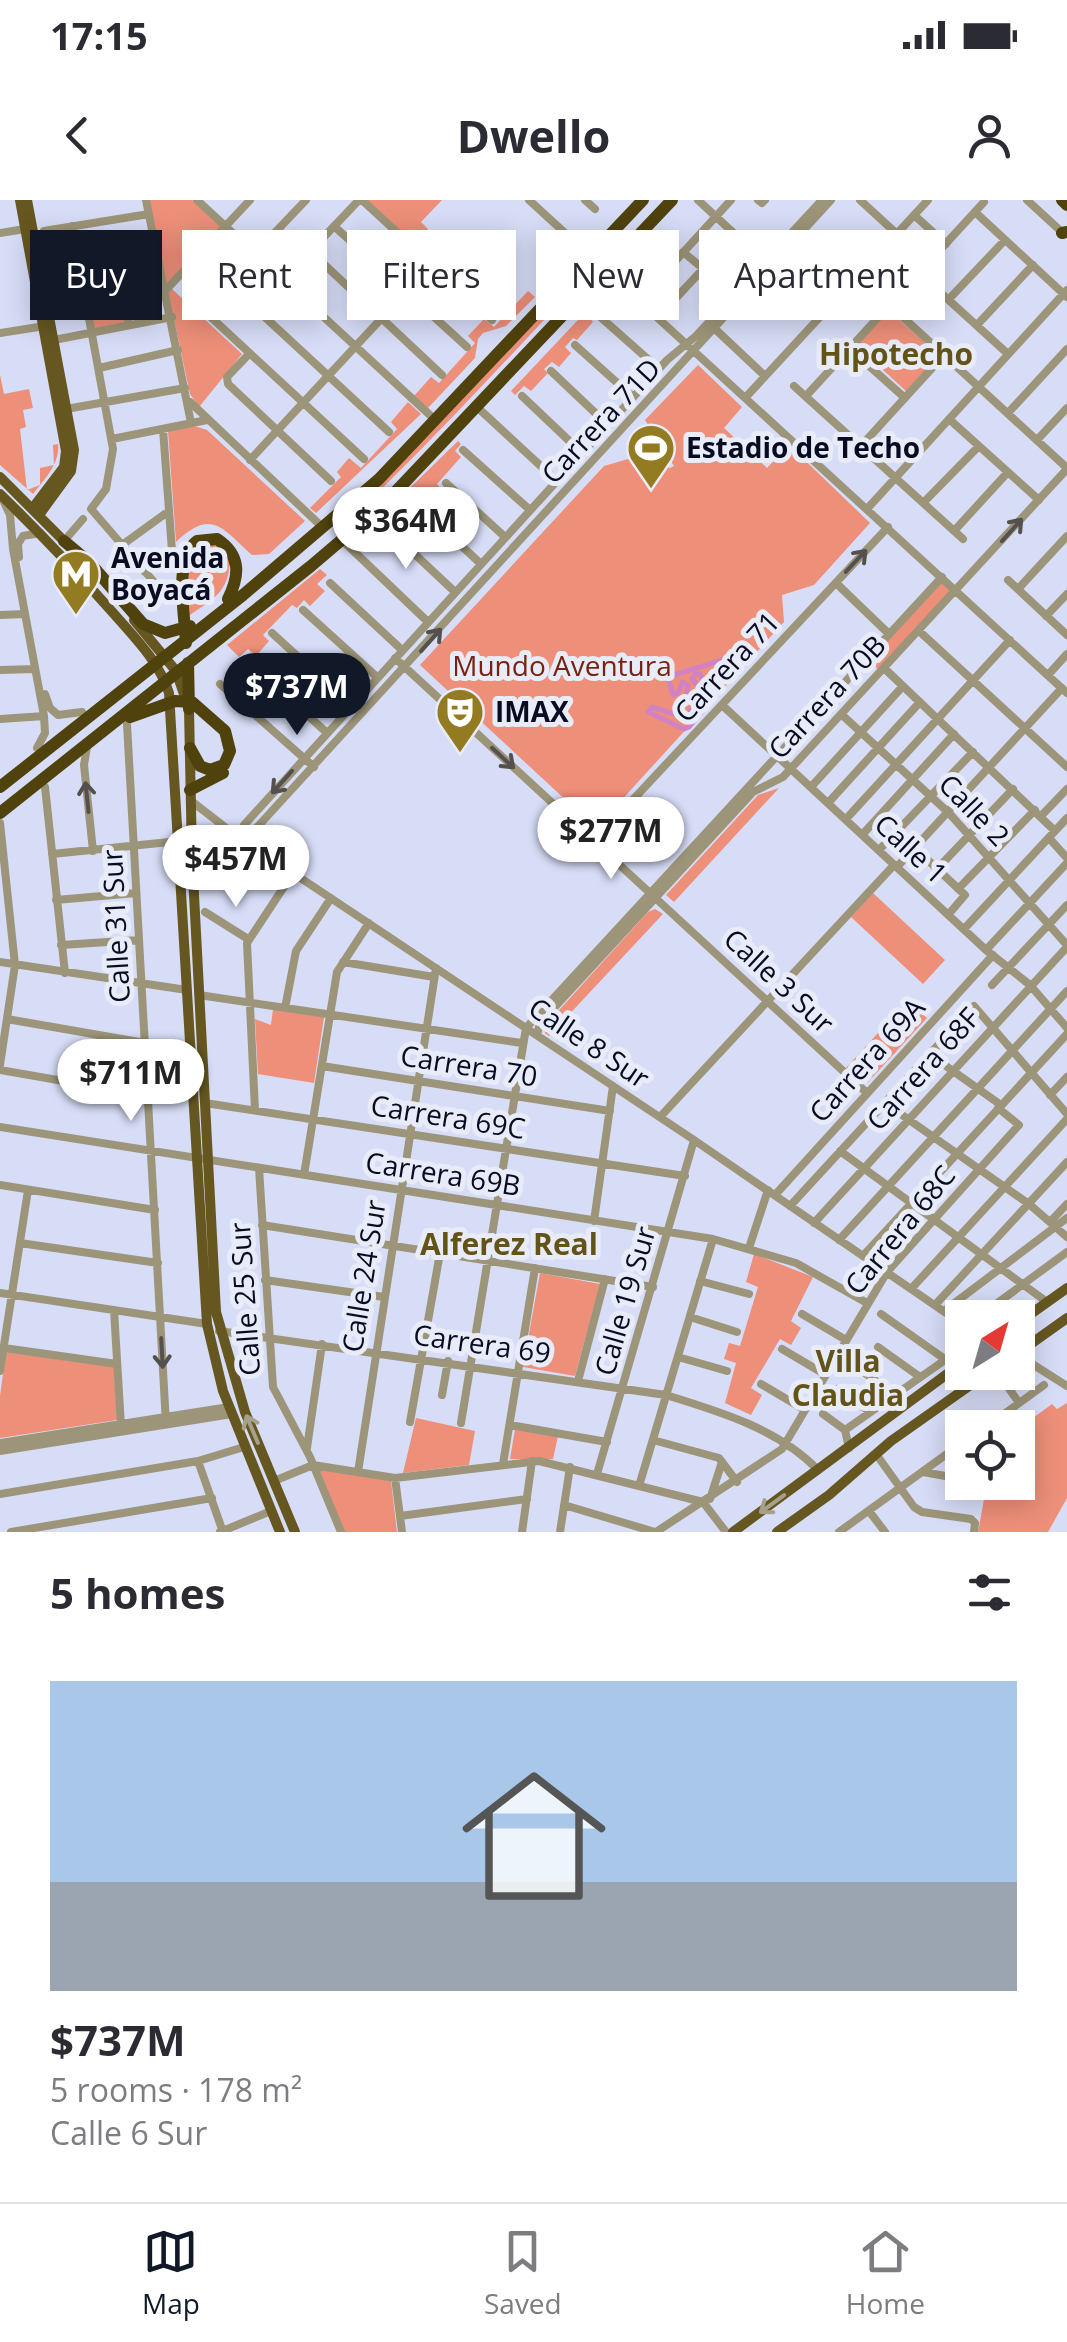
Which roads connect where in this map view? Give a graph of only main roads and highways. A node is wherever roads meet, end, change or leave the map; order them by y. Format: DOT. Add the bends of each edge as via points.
graph roads {
  1 [pos="20,200"];
  2 [pos="28,200"];
  3 [pos="633,200"];
  4 [pos="642,200"];
  5 [pos="661,200"];
  6 [pos="672,200"];
  7 [pos="615,230"];
  8 [pos="620,230"];
  9 [pos="629,230"];
  10 [pos="634,230"];
  11 [pos="536,317"];
  12 [pos="538,320"];
  13 [pos="547,320"];
  14 [pos="557,320"];
  15 [pos="47,325"];
  16 [pos="548,334"];
  17 [pos="527,344"];
  18 [pos="70,450"];
  19 [pos="418,459"];
  20 [pos="396,463"];
  21 [pos="372,476"];
  22 [pos="411,476"];
  23 [pos="0,477"];
  24 [pos="0,495"];
  25 [pos="35,512"];
  26 [pos="300,540"];
  27 [pos="64,541"];
  28 [pos="288,558"];
  29 [pos="94,582"];
  30 [pos="228,598"];
  31 [pos="192,625"];
  32 [pos="208,648"];
  33 [pos="189,709"];
  34 [pos="120,724"];
  35 [pos="190,748"];
  36 [pos="13,779"];
  37 [pos="47,781"];
  38 [pos="0,787"];
  39 [pos="190,795"];
  40 [pos="0,803"];
  41 [pos="0,813"];
  42 [pos="193,993"];
  43 [pos="202,1159"];
  44 [pos="1067,1288"];
  45 [pos="1035,1311"];
  46 [pos="1067,1318"];
  47 [pos="1035,1342"];
  48 [pos="945,1376"];
  49 [pos="973,1390"];
  50 [pos="280,1532"];
  51 [pos="295,1532"];
  52 [pos="734,1532"];
  53 [pos="778,1532"];
  1 -- 15 [label="main road"];
  2 -- 15 [label="main road"];
  3 -- 7 [label="highway"];
  4 -- 8 [label="highway"];
  5 -- 9 [label="highway"];
  6 -- 10 [label="highway"];
  11 -- 21 [label="highway"];
  12 -- 20 [label="highway"];
  13 -- 17 [label="highway"];
  14 -- 16 [label="highway"];
  15 -- 18 [label="main road"];
  15 -- 18 [label="main road"];
  16 -- 17 [label="highway"];
  16 -- 22 [label="highway"];
  17 -- 19 [label="highway"];
  18 -- 25 [label="main road"];
  19 -- 22 [label="highway"];
  19 -- 36 [label="highway" via="306,561"];
  20 -- 21 [label="highway"];
  20 -- 28 [label="highway"];
  21 -- 26 [label="highway"];
  22 -- 32 [label="highway"];
  23 -- 25 [label="main road"];
  24 -- 29 [label="main road"];
  25 -- 27 [label="main road"];
  26 -- 28 [label="highway"];
  26 -- 30 [label="highway"];
  27 -- 29 [label="main road"];
  27 -- 31 [label="highway" via="142,624 165,633"];
  28 -- 36 [label="highway"];
  29 -- 33 [label="main road" via="169,661"];
  29 -- 42 [label="main road" via="158,666 169,693"];
  30 -- 31 [label="highway"];
  30 -- 33 [label="highway" via="238,575 235,558 222,542 203,538 191,544 184,602"];
  31 -- 36 [label="highway" via="22,760"];
  32 -- 34 [label="highway"];
  32 -- 39 [label="highway" via="194,685 234,734 237,752 228,769"];
  33 -- 35 [label="main road"];
  34 -- 35 [label="highway" via="157,706 190,700 231,745 227,762 215,770 200,766"];
  34 -- 37 [label="highway"];
  35 -- 39 [label="main road"];
  36 -- 37 [label="highway"];
  36 -- 38 [label="highway"];
  36 -- 40 [label="highway"];
  37 -- 41 [label="highway"];
  39 -- 42 [label="main road"];
  42 -- 43 [label="main road"];
  42 -- 43 [label="main road" via="205,1103"];
  43 -- 50 [label="main road" via="212,1356"];
  51 -- 43 [label="main road, one-way" via="242,1406 220,1330"];
  44 -- 45 [label="main road"];
  46 -- 47 [label="main road"];
  48 -- 52 [label="main road, one-way"];
  49 -- 53 [label="main road" via="876,1454"];
}
